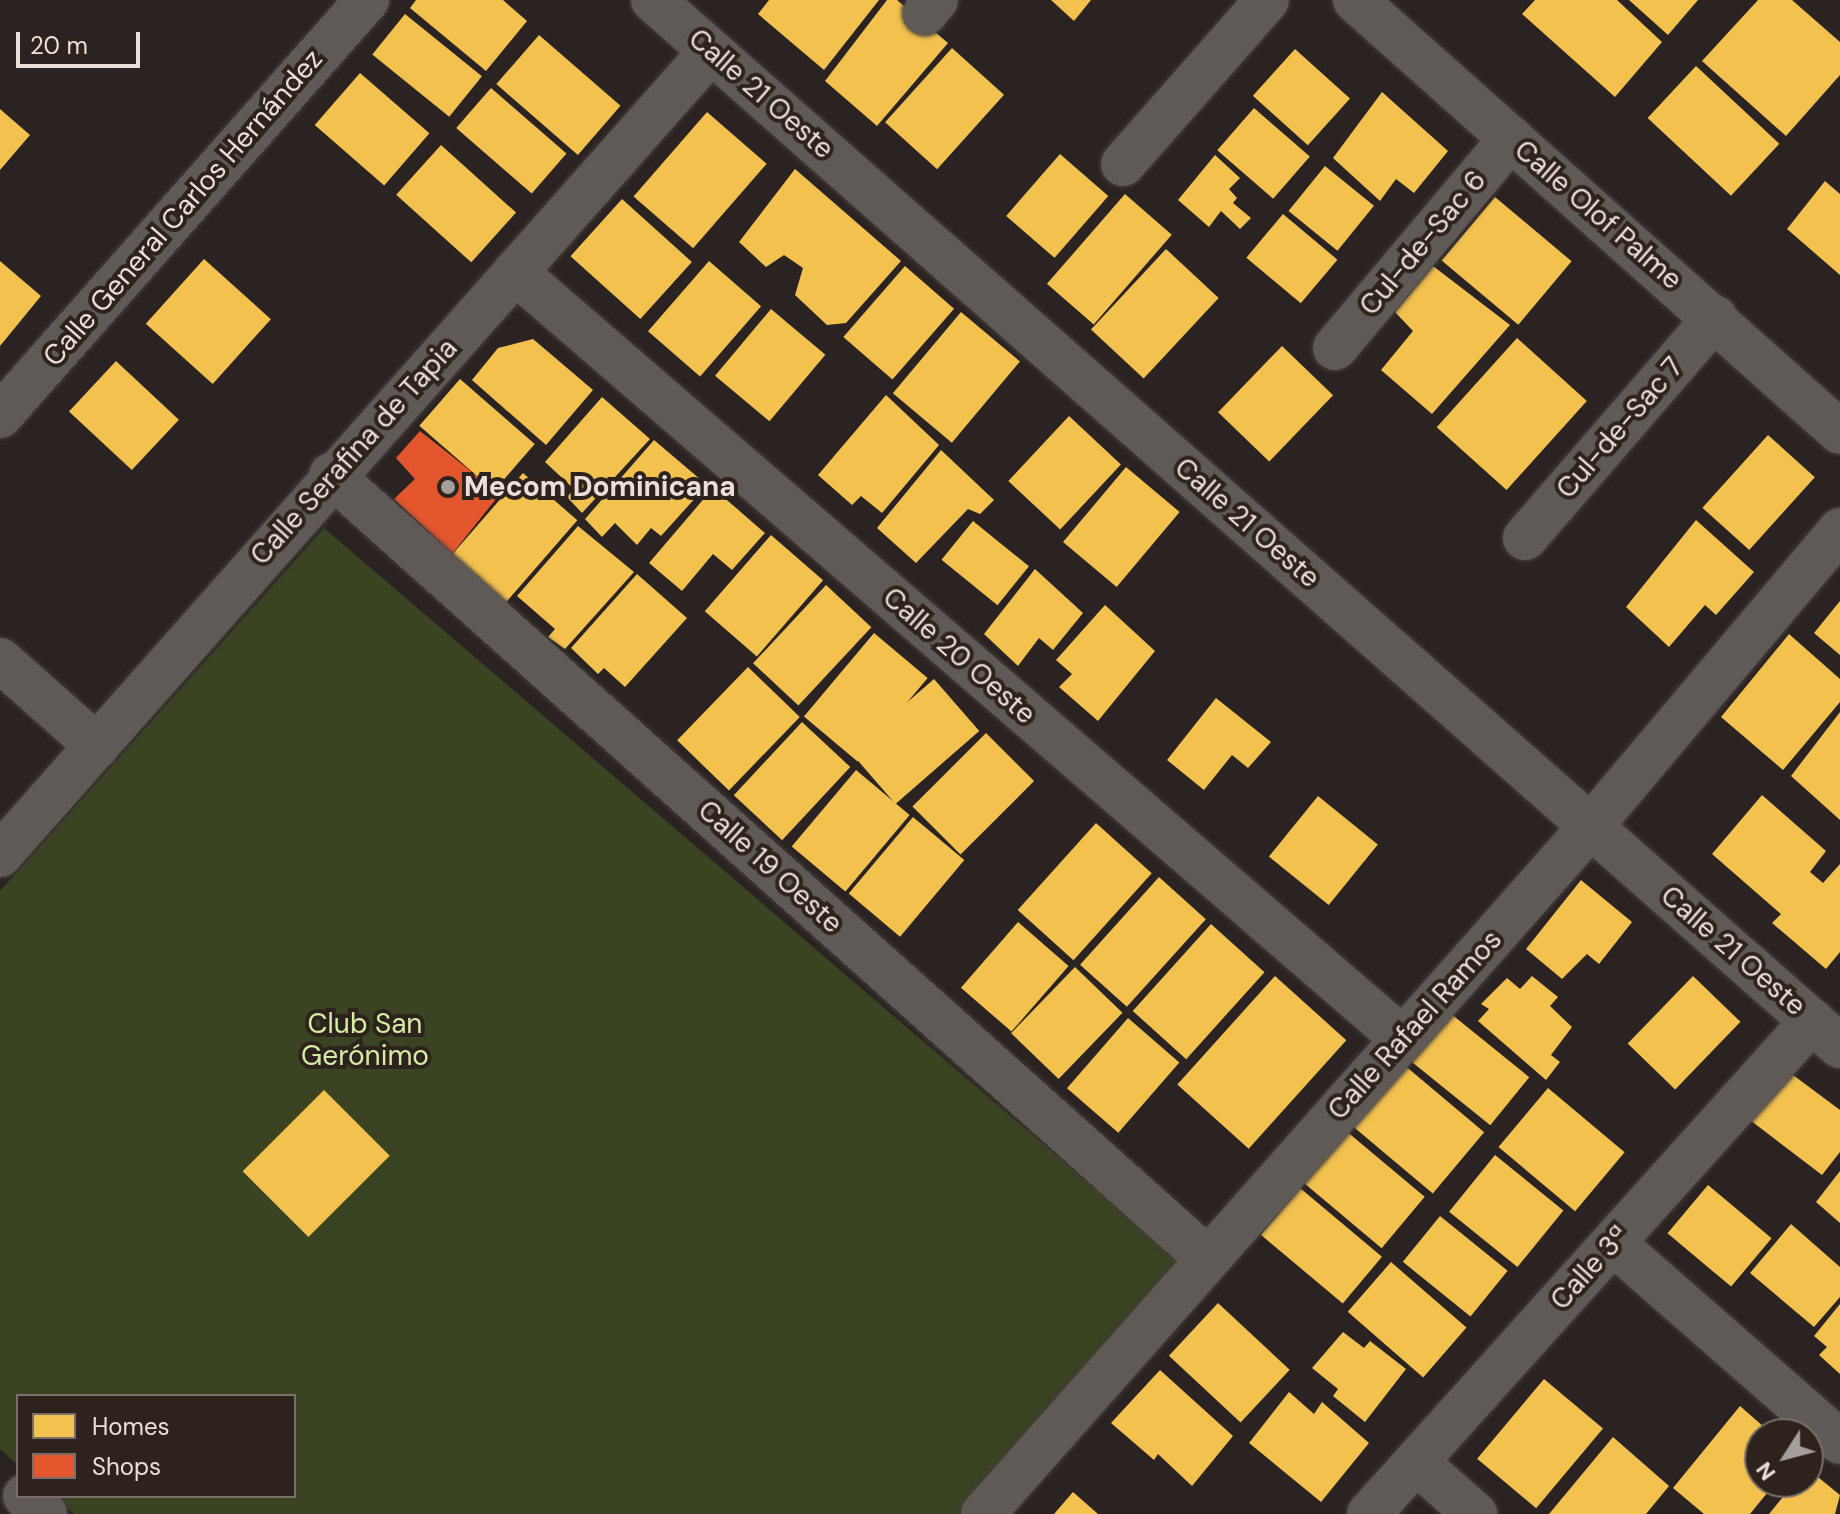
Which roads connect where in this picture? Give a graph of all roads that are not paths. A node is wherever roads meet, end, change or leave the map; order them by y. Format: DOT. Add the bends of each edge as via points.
graph roads {
  1 [pos="367,0"];
  2 [pos="653,0"];
  3 [pos="1267,0"];
  4 [pos="1355,0"];
  5 [pos="711,51"];
  6 [pos="1511,138"];
  7 [pos="1123,164"];
  8 [pos="515,272"];
  9 [pos="1715,318"];
  10 [pos="1335,348"];
  11 [pos="0,416"];
  12 [pos="1840,432"];
  13 [pos="331,475"];
  14 [pos="1840,530"];
  15 [pos="1525,538"];
  16 [pos="0,660"];
  17 [pos="97,746"];
  18 [pos="1591,826"];
  19 [pos="0,855"];
  20 [pos="1826,1034"];
  21 [pos="1403,1039"];
  22 [pos="1613,1243"];
  23 [pos="1208,1259"];
  24 [pos="1840,1442"];
  25 [pos="1416,1462"];
  26 [pos="0,1474"];
  27 [pos="16,1488"];
  28 [pos="27,1498"];
  29 [pos="45,1514"];
  30 [pos="983,1514"];
  31 [pos="1369,1514"];
  32 [pos="1475,1514"];
  1 -- 11 [label="street, Calle General Carlos Hernández"];
  2 -- 5 [label="street, Calle 21 Oeste"];
  3 -- 7 [label="street"];
  4 -- 6 [label="street, Calle Olof Palme"];
  5 -- 8 [label="street, Calle Serafina de Tapia"];
  5 -- 18 [label="street, Calle 21 Oeste"];
  6 -- 9 [label="street, Calle Olof Palme"];
  6 -- 10 [label="street, Cul-de-Sac 6"];
  8 -- 13 [label="street, Calle Serafina de Tapia"];
  8 -- 21 [label="street, Calle 20 Oeste"];
  9 -- 12 [label="street, Calle Olof Palme"];
  9 -- 15 [label="street, Cul-de-Sac 7"];
  13 -- 17 [label="street, Calle Serafina de Tapia"];
  13 -- 23 [label="street, Calle 19 Oeste"];
  14 -- 18 [label="street, Calle Rafael Ramos"];
  16 -- 17 [label="street"];
  17 -- 19 [label="street, Calle Serafina de Tapia"];
  18 -- 20 [label="street, Calle 21 Oeste"];
  18 -- 21 [label="street, Calle Rafael Ramos"];
  20 -- 22 [label="street, Calle 3ª"];
  21 -- 23 [label="street, Calle Rafael Ramos"];
  22 -- 24 [label="street"];
  22 -- 25 [label="street, Calle 3ª"];
  23 -- 30 [label="street, Calle Rafael Ramos"];
  25 -- 31 [label="street, Calle 3ª"];
  25 -- 32 [label="street"];
  26 -- 27 [label="street"];
  28 -- 29 [label="street"];
}
